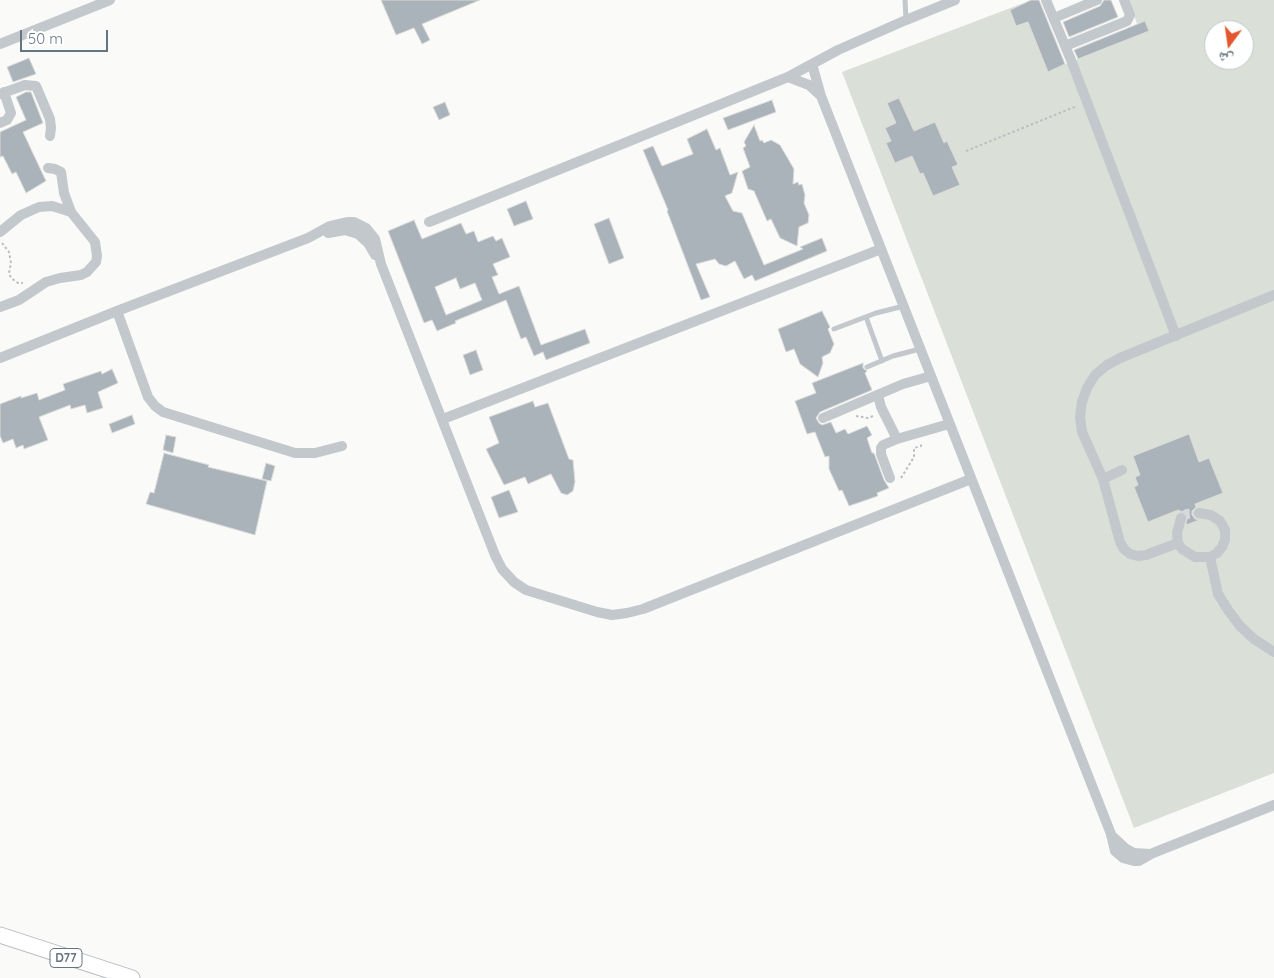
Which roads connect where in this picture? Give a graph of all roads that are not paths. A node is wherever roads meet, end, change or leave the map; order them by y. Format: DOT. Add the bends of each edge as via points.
graph roads {
  1 [pos="110,0"];
  2 [pos="906,0"];
  3 [pos="955,0"];
  4 [pos="1046,0"];
  5 [pos="1097,0"];
  6 [pos="1124,0"];
  7 [pos="1054,18"];
  8 [pos="906,20"];
  9 [pos="0,44"];
  10 [pos="1065,46"];
  11 [pos="812,64"];
  12 [pos="788,77"];
  13 [pos="2,93"];
  14 [pos="820,96"];
  15 [pos="0,123"];
  16 [pos="50,136"];
  17 [pos="48,168"];
  18 [pos="71,212"];
  19 [pos="430,222"];
  20 [pos="0,232"];
  21 [pos="882,249"];
  22 [pos="1274,295"];
  23 [pos="904,306"];
  24 [pos="0,307"];
  25 [pos="117,311"];
  26 [pos="866,317"];
  27 [pos="834,329"];
  28 [pos="1176,336"];
  29 [pos="920,349"];
  30 [pos="0,358"];
  31 [pos="882,361"];
  32 [pos="867,367"];
  33 [pos="931,376"];
  34 [pos="878,394"];
  35 [pos="823,418"];
  36 [pos="444,420"];
  37 [pos="949,424"];
  38 [pos="897,439"];
  39 [pos="342,446"];
  40 [pos="1122,470"];
  41 [pos="890,478"];
  42 [pos="971,479"];
  43 [pos="1103,479"];
  44 [pos="1199,513"];
  45 [pos="1181,518"];
  46 [pos="1178,543"];
  47 [pos="1210,557"];
  48 [pos="1274,652"];
  49 [pos="1274,805"];
  50 [pos="0,935"];
  51 [pos="132,978"];
  1 -- 9 [label="street"];
  2 -- 8 [label="lane"];
  3 -- 8 [label="street"];
  4 -- 7 [label="street"];
  5 -- 7 [label="street"];
  6 -- 10 [label="street" via="1130,15 1127,21"];
  7 -- 10 [label="street"];
  8 -- 11 [label="street"];
  10 -- 28 [label="street"];
  11 -- 12 [label="street"];
  11 -- 14 [label="street"];
  12 -- 14 [label="street" via="809,85"];
  12 -- 19 [label="street"];
  13 -- 15 [label="street" via="11,113"];
  13 -- 16 [label="street" via="28,84 36,86 50,119"];
  14 -- 21 [label="street"];
  17 -- 18 [label="street" via="60,172"];
  18 -- 20 [label="street" via="52,206 32,209"];
  18 -- 24 [label="street" via="96,242 98,256 92,268 81,275 46,282 19,300"];
  21 -- 23 [label="street"];
  21 -- 36 [label="street"];
  22 -- 28 [label="street"];
  23 -- 26 [label="lane"];
  23 -- 29 [label="street"];
  25 -- 30 [label="street"];
  25 -- 36 [label="street" via="340,223 360,224 374,239"];
  25 -- 39 [label="street" via="148,397 163,412 295,453 315,453"];
  26 -- 27 [label="lane"];
  26 -- 31 [label="lane"];
  28 -- 43 [label="street" via="1107,366 1095,375 1087,388 1080,417 1082,432"];
  29 -- 31 [label="lane"];
  29 -- 33 [label="street"];
  31 -- 32 [label="lane"];
  33 -- 34 [label="street"];
  33 -- 37 [label="street"];
  34 -- 35 [label="street"];
  34 -- 38 [label="street"];
  36 -- 42 [label="street" via="502,569 526,590 612,614 643,609"];
  37 -- 38 [label="street"];
  37 -- 42 [label="street"];
  38 -- 41 [label="street" via="883,445 881,451"];
  40 -- 43 [label="street"];
  42 -- 49 [label="street" via="1115,851 1123,858 1139,861"];
  43 -- 46 [label="street" via="1124,549 1138,556"];
  44 -- 47 [label="street" via="1220,520 1225,530 1222,547"];
  45 -- 46 [label="street"];
  46 -- 47 [label="street" via="1188,554"];
  47 -- 48 [label="street" via="1218,594 1228,610 1254,639"];
  50 -- 51 [label="main road, D77"];
}
